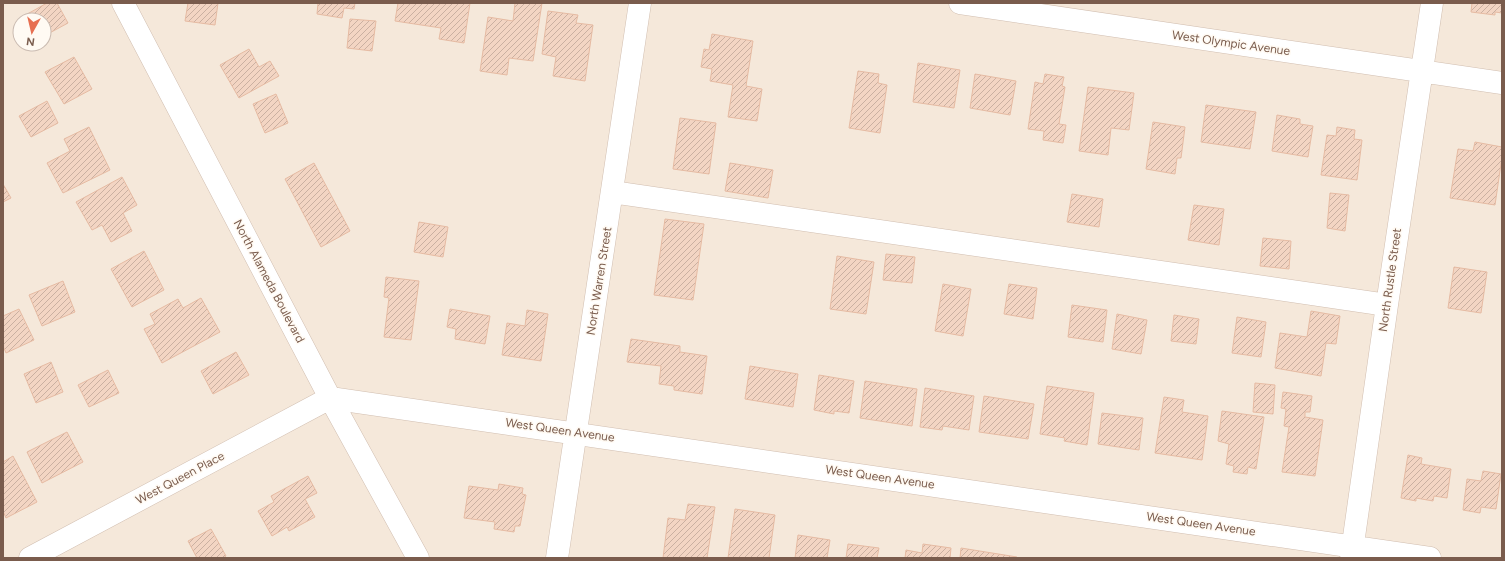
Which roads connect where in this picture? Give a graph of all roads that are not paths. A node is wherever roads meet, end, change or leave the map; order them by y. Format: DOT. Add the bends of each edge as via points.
graph roads {
  1 [pos="123,3"];
  2 [pos="640,3"];
  3 [pos="960,3"];
  4 [pos="1432,3"];
  5 [pos="1422,71"];
  6 [pos="1502,82"];
  7 [pos="612,192"];
  8 [pos="1386,305"];
  9 [pos="330,398"];
  10 [pos="576,433"];
  11 [pos="1352,552"];
  12 [pos="30,558"];
  13 [pos="418,558"];
  14 [pos="558,558"];
  15 [pos="1430,558"];
  1 -- 9 [label="street, North Alameda Boulevard"];
  2 -- 7 [label="street, North Warren Street"];
  3 -- 5 [label="street, West Olympic Avenue"];
  4 -- 5 [label="street, North Rustle Street"];
  5 -- 6 [label="street, West Olympic Avenue"];
  5 -- 8 [label="street, North Rustle Street"];
  7 -- 8 [label="street"];
  7 -- 10 [label="street, North Warren Street"];
  8 -- 11 [label="street, North Rustle Street"];
  9 -- 10 [label="street, West Queen Avenue"];
  9 -- 12 [label="street, West Queen Place"];
  9 -- 13 [label="street, North Alameda Boulevard"];
  10 -- 11 [label="street, West Queen Avenue"];
  10 -- 14 [label="street, North Warren Street"];
  11 -- 15 [label="street, West Queen Avenue"];
}
